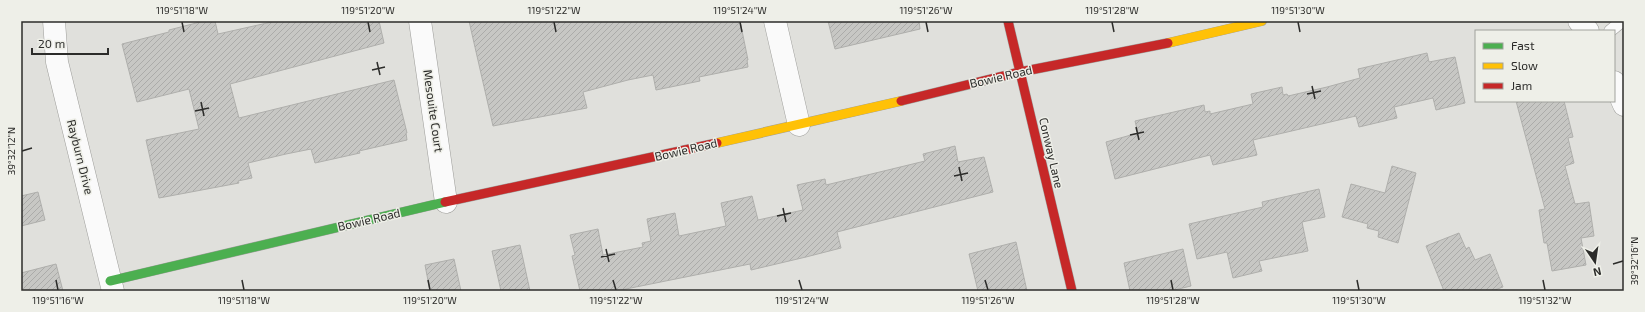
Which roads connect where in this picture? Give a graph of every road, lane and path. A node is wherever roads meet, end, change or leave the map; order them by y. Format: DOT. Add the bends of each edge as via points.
graph roads {
  1 [pos="54,21"];
  2 [pos="420,21"];
  3 [pos="775,21"];
  4 [pos="1008,21"];
  5 [pos="1262,21"];
  6 [pos="1579,21"];
  7 [pos="1622,21"];
  8 [pos="1587,30"];
  9 [pos="1611,30"];
  10 [pos="1020,72"];
  11 [pos="1615,84"];
  12 [pos="1624,105"];
  13 [pos="799,125"];
  14 [pos="446,202"];
  15 [pos="111,286"];
  16 [pos="1072,291"];
  1 -- 15 [label="street, Rayburn Drive" via="57,62"];
  2 -- 14 [label="street, Mesouite Court"];
  3 -- 13 [label="street"];
  4 -- 10 [label="street, Conway Lane"];
  5 -- 10 [label="street, Bowie Road"];
  6 -- 8 [label="street"];
  7 -- 9 [label="lane"];
  10 -- 13 [label="street, Bowie Road"];
  10 -- 16 [label="street, Conway Lane"];
  11 -- 12 [label="street"];
  13 -- 14 [label="street, Bowie Road"];
  14 -- 15 [label="street, Bowie Road"];
}
